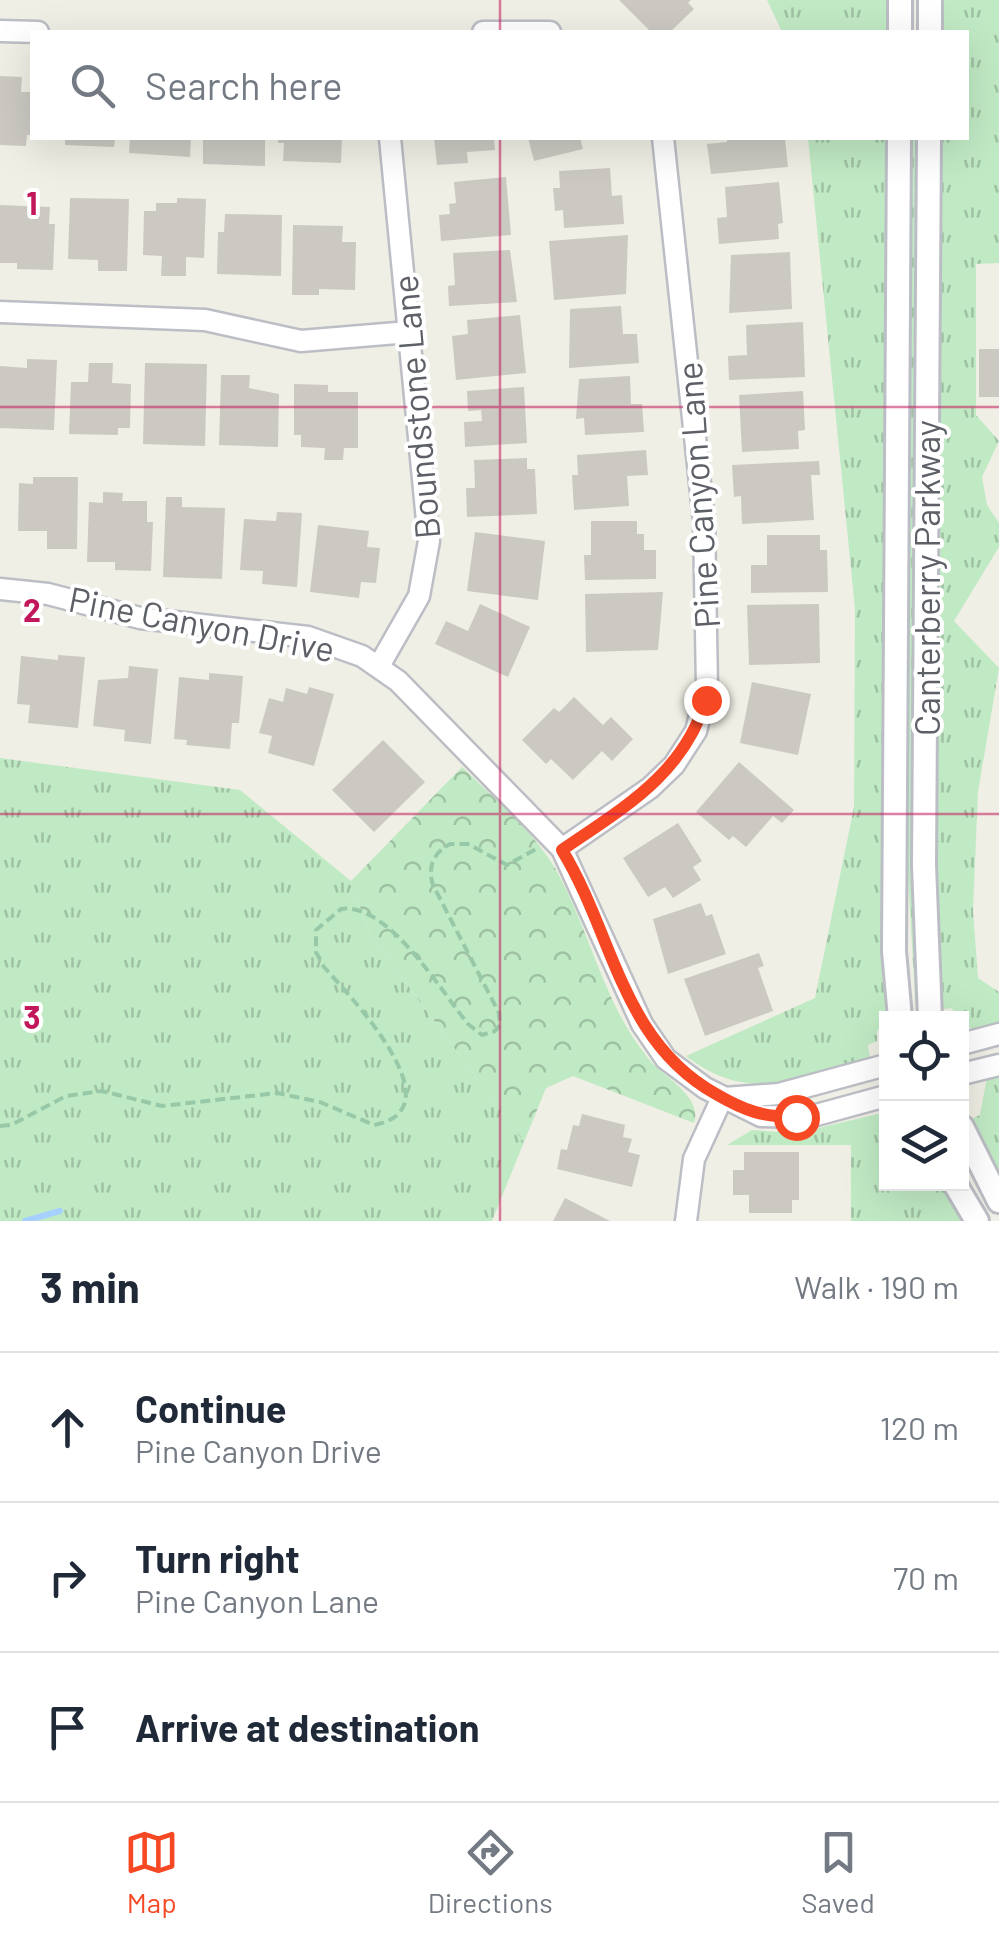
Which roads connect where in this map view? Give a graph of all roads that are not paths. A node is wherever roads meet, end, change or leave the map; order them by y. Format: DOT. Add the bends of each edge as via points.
graph roads {
  1 [pos="900,0"];
  2 [pos="930,0"];
  3 [pos="900,30"];
  4 [pos="930,30"];
  5 [pos="0,31"];
  6 [pos="30,32"];
  7 [pos="390,140"];
  8 [pos="664,140"];
  9 [pos="900,140"];
  10 [pos="929,140"];
  11 [pos="0,312"];
  12 [pos="408,332"];
  13 [pos="0,589"];
  14 [pos="379,666"];
  15 [pos="562,850"];
  16 [pos="899,1011"];
  17 [pos="930,1011"];
  18 [pos="999,1034"];
  19 [pos="969,1042"];
  20 [pos="999,1065"];
  21 [pos="879,1067"];
  22 [pos="969,1072"];
  23 [pos="722,1098"];
  24 [pos="879,1098"];
  25 [pos="969,1141"];
  26 [pos="959,1191"];
  27 [pos="999,1201"];
  28 [pos="686,1221"];
  29 [pos="977,1221"];
  1 -- 3 [label="street"];
  2 -- 4 [label="street"];
  5 -- 6 [label="street"];
  7 -- 12 [label="street, Boundstone Lane"];
  8 -- 15 [label="street, Pine Canyon Lane" via="704,521 708,687 696,731 674,764"];
  9 -- 16 [label="street, Canterberry Parkway" via="894,951"];
  10 -- 17 [label="street, Canterberry Parkway" via="924,911"];
  11 -- 12 [label="street" via="205,320 301,340"];
  12 -- 14 [label="street, Boundstone Lane" via="428,560 419,596"];
  13 -- 14 [label="street, Pine Canyon Drive" via="140,618 308,637"];
  14 -- 15 [label="street, Pine Canyon Drive"];
  15 -- 23 [label="street, Pine Canyon Drive" via="650,1037 666,1059"];
  18 -- 19 [label="street"];
  20 -- 22 [label="street"];
  21 -- 23 [label="street" via="780,1094"];
  23 -- 24 [label="street, Pine Canyon Drive" via="750,1114 796,1117"];
  23 -- 28 [label="street" via="694,1159"];
  25 -- 27 [label="street"];
  26 -- 29 [label="street"];
}
